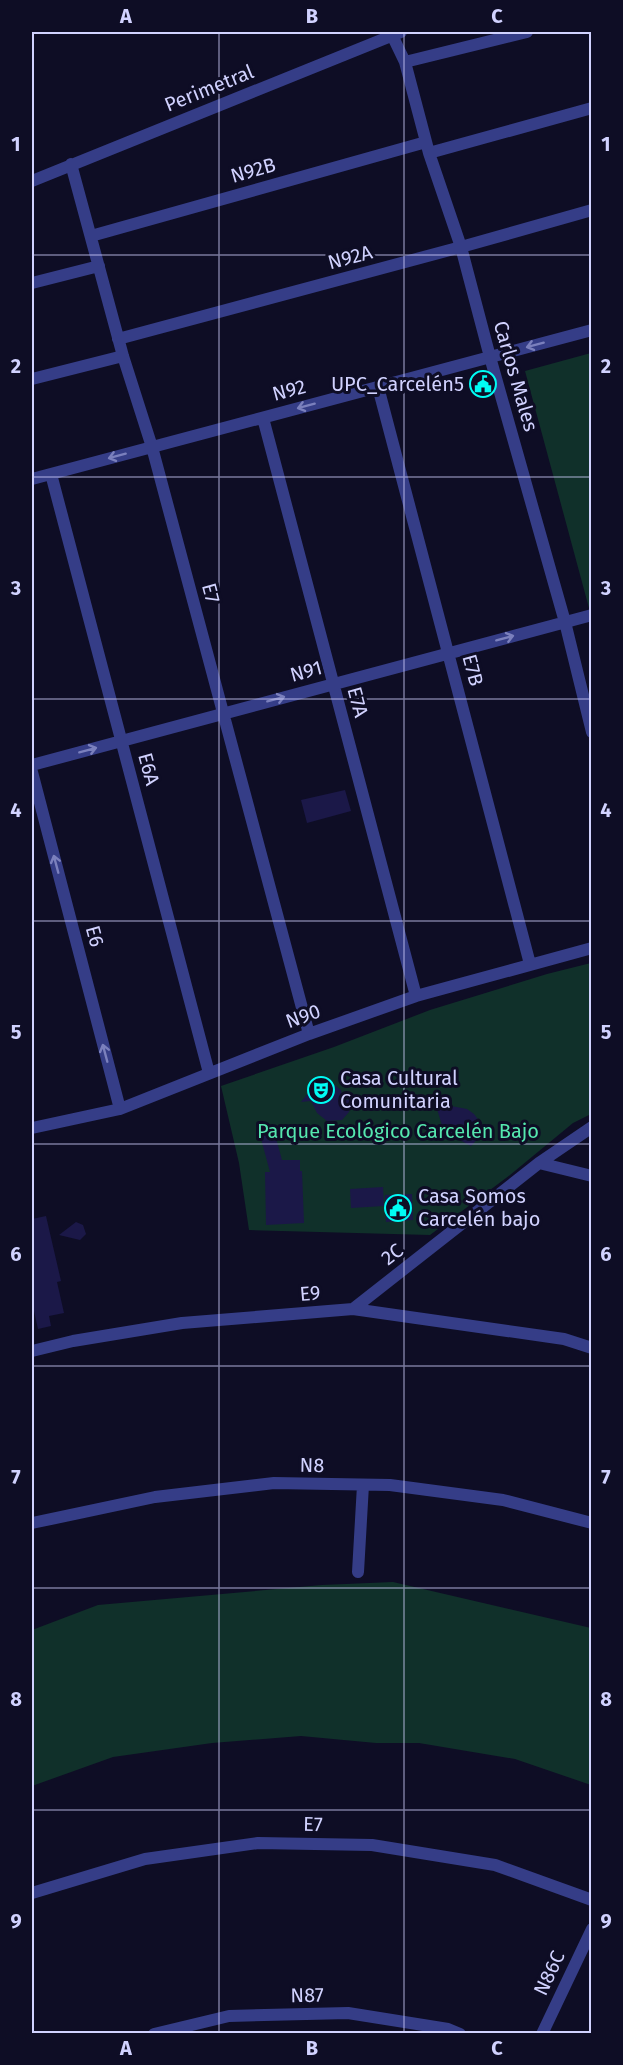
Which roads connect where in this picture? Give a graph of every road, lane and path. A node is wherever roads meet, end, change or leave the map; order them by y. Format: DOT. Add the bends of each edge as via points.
graph roads {
  1 [pos="527,32"];
  2 [pos="396,33"];
  3 [pos="405,62"];
  4 [pos="591,108"];
  5 [pos="428,147"];
  6 [pos="71,164"];
  7 [pos="32,181"];
  8 [pos="591,210"];
  9 [pos="91,236"];
  10 [pos="461,247"];
  11 [pos="99,266"];
  12 [pos="32,283"];
  13 [pos="591,330"];
  14 [pos="118,339"];
  15 [pos="123,356"];
  16 [pos="490,357"];
  17 [pos="32,379"];
  18 [pos="378,387"];
  19 [pos="263,417"];
  20 [pos="152,447"];
  21 [pos="51,474"];
  22 [pos="32,479"];
  23 [pos="591,615"];
  24 [pos="565,622"];
  25 [pos="448,653"];
  26 [pos="333,684"];
  27 [pos="222,714"];
  28 [pos="591,732"];
  29 [pos="121,741"];
  30 [pos="32,765"];
  31 [pos="32,772"];
  32 [pos="591,948"];
  33 [pos="530,964"];
  34 [pos="416,996"];
  35 [pos="309,1034"];
  36 [pos="209,1073"];
  37 [pos="120,1109"];
  38 [pos="591,1127"];
  39 [pos="32,1128"];
  40 [pos="539,1163"];
  41 [pos="591,1176"];
  42 [pos="353,1309"];
  43 [pos="591,1348"];
  44 [pos="32,1351"];
  45 [pos="363,1485"];
  46 [pos="32,1523"];
  47 [pos="591,1523"];
  48 [pos="358,1572"];
  49 [pos="32,1893"];
  50 [pos="591,1900"];
  51 [pos="591,1929"];
  52 [pos="154,2034"];
  53 [pos="460,2034"];
  54 [pos="542,2034"];
  1 -- 3 [label="street"];
  2 -- 3 [label="street, Carlos Males"];
  2 -- 6 [label="street, Perimetral"];
  3 -- 5 [label="street, Carlos Males"];
  4 -- 5 [label="street, N92B"];
  5 -- 9 [label="street, N92B"];
  5 -- 10 [label="street, Carlos Males"];
  6 -- 7 [label="street, Perimetral"];
  6 -- 9 [label="street, E7"];
  8 -- 10 [label="street, N92A"];
  9 -- 11 [label="street, E7"];
  10 -- 14 [label="street, N92A"];
  10 -- 16 [label="street, Carlos Males"];
  11 -- 12 [label="street"];
  11 -- 14 [label="street, E7"];
  13 -- 16 [label="street, N92, one-way"];
  14 -- 15 [label="street, E7"];
  15 -- 17 [label="street"];
  15 -- 20 [label="street, E7"];
  16 -- 18 [label="street, N92"];
  16 -- 24 [label="street, Carlos Males"];
  18 -- 19 [label="street, N92, one-way"];
  18 -- 25 [label="street, E7B"];
  19 -- 20 [label="street, N92"];
  19 -- 26 [label="street, E7A"];
  20 -- 21 [label="street, N92, one-way"];
  20 -- 27 [label="street, E7"];
  21 -- 22 [label="street, N92"];
  21 -- 29 [label="street, E6A"];
  23 -- 24 [label="street, N91"];
  25 -- 24 [label="street, N91, one-way"];
  24 -- 28 [label="street, Carlos Males"];
  25 -- 26 [label="street, N91"];
  25 -- 33 [label="street, E7B"];
  27 -- 26 [label="street, N91, one-way"];
  26 -- 34 [label="street, E7A"];
  27 -- 29 [label="street, N91"];
  27 -- 35 [label="street, E7"];
  30 -- 29 [label="street, N91, one-way"];
  29 -- 36 [label="street, E6A"];
  37 -- 31 [label="street, E6, one-way"];
  32 -- 33 [label="street, N90"];
  33 -- 34 [label="street, N90"];
  34 -- 35 [label="street, N90"];
  35 -- 36 [label="street, N90"];
  36 -- 37 [label="street, N90"];
  37 -- 39 [label="street, N90"];
  38 -- 40 [label="street, 2C"];
  40 -- 41 [label="street"];
  40 -- 42 [label="street, 2C"];
  42 -- 43 [label="street, E9" via="564,1339"];
  42 -- 44 [label="street, E9" via="182,1323"];
  45 -- 46 [label="street, N8" via="274,1483 238,1487 155,1497"];
  45 -- 47 [label="street, N8" via="504,1500"];
  45 -- 48 [label="street"];
  49 -- 50 [label="street, E7" via="145,1859 270,1843 372,1845 495,1865"];
  51 -- 54 [label="street, N86C"];
  52 -- 53 [label="street, N87" via="229,2016 348,2013"];
}
